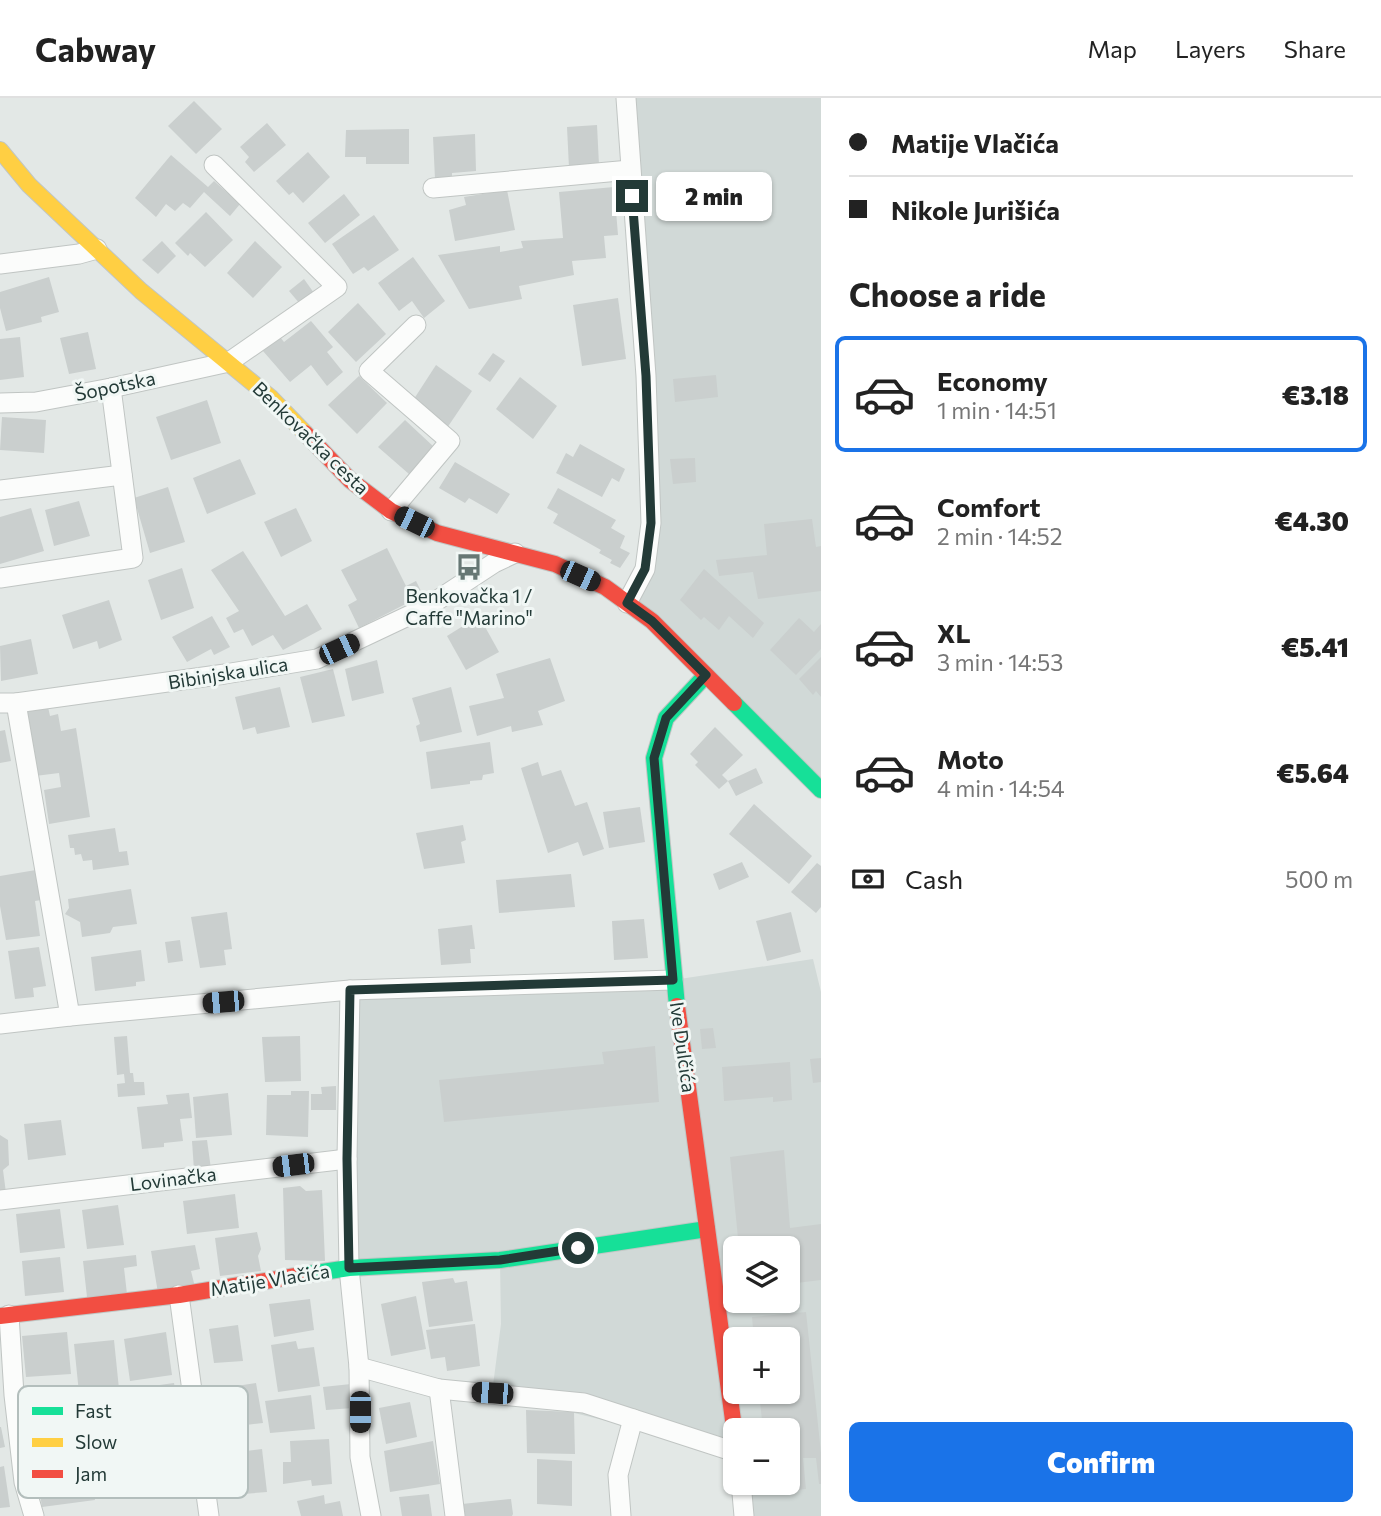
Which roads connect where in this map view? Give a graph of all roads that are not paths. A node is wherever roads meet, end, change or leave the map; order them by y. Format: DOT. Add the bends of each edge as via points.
graph roads {
  1 [pos="626,98"];
  2 [pos="0,150"];
  3 [pos="214,165"];
  4 [pos="630,170"];
  5 [pos="433,188"];
  6 [pos="97,249"];
  7 [pos="0,264"];
  8 [pos="416,325"];
  9 [pos="229,362"];
  10 [pos="111,388"];
  11 [pos="0,403"];
  12 [pos="122,475"];
  13 [pos="0,491"];
  14 [pos="391,510"];
  15 [pos="515,553"];
  16 [pos="0,578"];
  17 [pos="627,603"];
  18 [pos="706,675"];
  19 [pos="8,703"];
  20 [pos="821,790"];
  21 [pos="673,980"];
  22 [pos="350,990"];
  23 [pos="70,1016"];
  24 [pos="0,1024"];
  25 [pos="347,1159"];
  26 [pos="0,1200"];
  27 [pos="707,1229"];
  28 [pos="349,1268"];
  29 [pos="179,1295"];
  30 [pos="4,1316"];
  31 [pos="359,1367"];
  32 [pos="191,1386"];
  33 [pos="439,1389"];
  34 [pos="733,1418"];
  35 [pos="633,1419"];
  36 [pos="18,1430"];
  37 [pos="723,1448"];
  38 [pos="742,1495"];
  39 [pos="29,1498"];
  40 [pos="207,1498"];
  41 [pos="34,1516"];
  42 [pos="209,1516"];
  43 [pos="371,1516"];
  44 [pos="455,1516"];
  45 [pos="621,1516"];
  46 [pos="744,1516"];
  1 -- 4 [label="street"];
  2 -- 6 [label="street, Benkovačka cesta" via="29,185"];
  3 -- 9 [label="street" via="337,287"];
  4 -- 5 [label="street"];
  4 -- 17 [label="street" via="646,376 651,523 645,569"];
  6 -- 7 [label="street"];
  6 -- 9 [label="street, Benkovačka cesta"];
  8 -- 14 [label="street" via="369,371 450,441"];
  9 -- 10 [label="street, Šopotska"];
  9 -- 14 [label="street, Benkovačka cesta" via="271,398 350,480"];
  10 -- 11 [label="street, Šopotska" via="36,402"];
  10 -- 12 [label="street"];
  12 -- 13 [label="street"];
  12 -- 16 [label="street" via="133,558"];
  14 -- 15 [label="street, Benkovačka cesta" via="437,533"];
  15 -- 17 [label="street, Benkovačka cesta" via="605,587"];
  15 -- 19 [label="street, Bibinjska ulica" via="427,607 317,659"];
  17 -- 18 [label="street, Benkovačka cesta" via="652,621"];
  18 -- 20 [label="street, Benkovačka cesta"];
  18 -- 21 [label="street, Ive Dulčića" via="666,718 654,758"];
  19 -- 23 [label="street"];
  21 -- 22 [label="street"];
  21 -- 27 [label="street, Ive Dulčića"];
  22 -- 23 [label="street"];
  22 -- 25 [label="street"];
  23 -- 24 [label="street"];
  25 -- 26 [label="street, Lovinačka"];
  25 -- 28 [label="street"];
  27 -- 28 [label="street, Matije Vlačića" via="500,1260"];
  27 -- 34 [label="street, Ive Dulčića"];
  28 -- 29 [label="street, Matije Vlačića"];
  28 -- 31 [label="street"];
  29 -- 30 [label="street, Matije Vlačića"];
  29 -- 32 [label="street"];
  30 -- 36 [label="street"];
  31 -- 33 [label="street"];
  31 -- 43 [label="street" via="360,1457"];
  33 -- 35 [label="street" via="584,1403"];
  33 -- 44 [label="street"];
  35 -- 37 [label="street"];
  35 -- 45 [label="street" via="618,1475"];
  38 -- 46 [label="street"];
  39 -- 41 [label="street"];
  40 -- 42 [label="street"];
}
